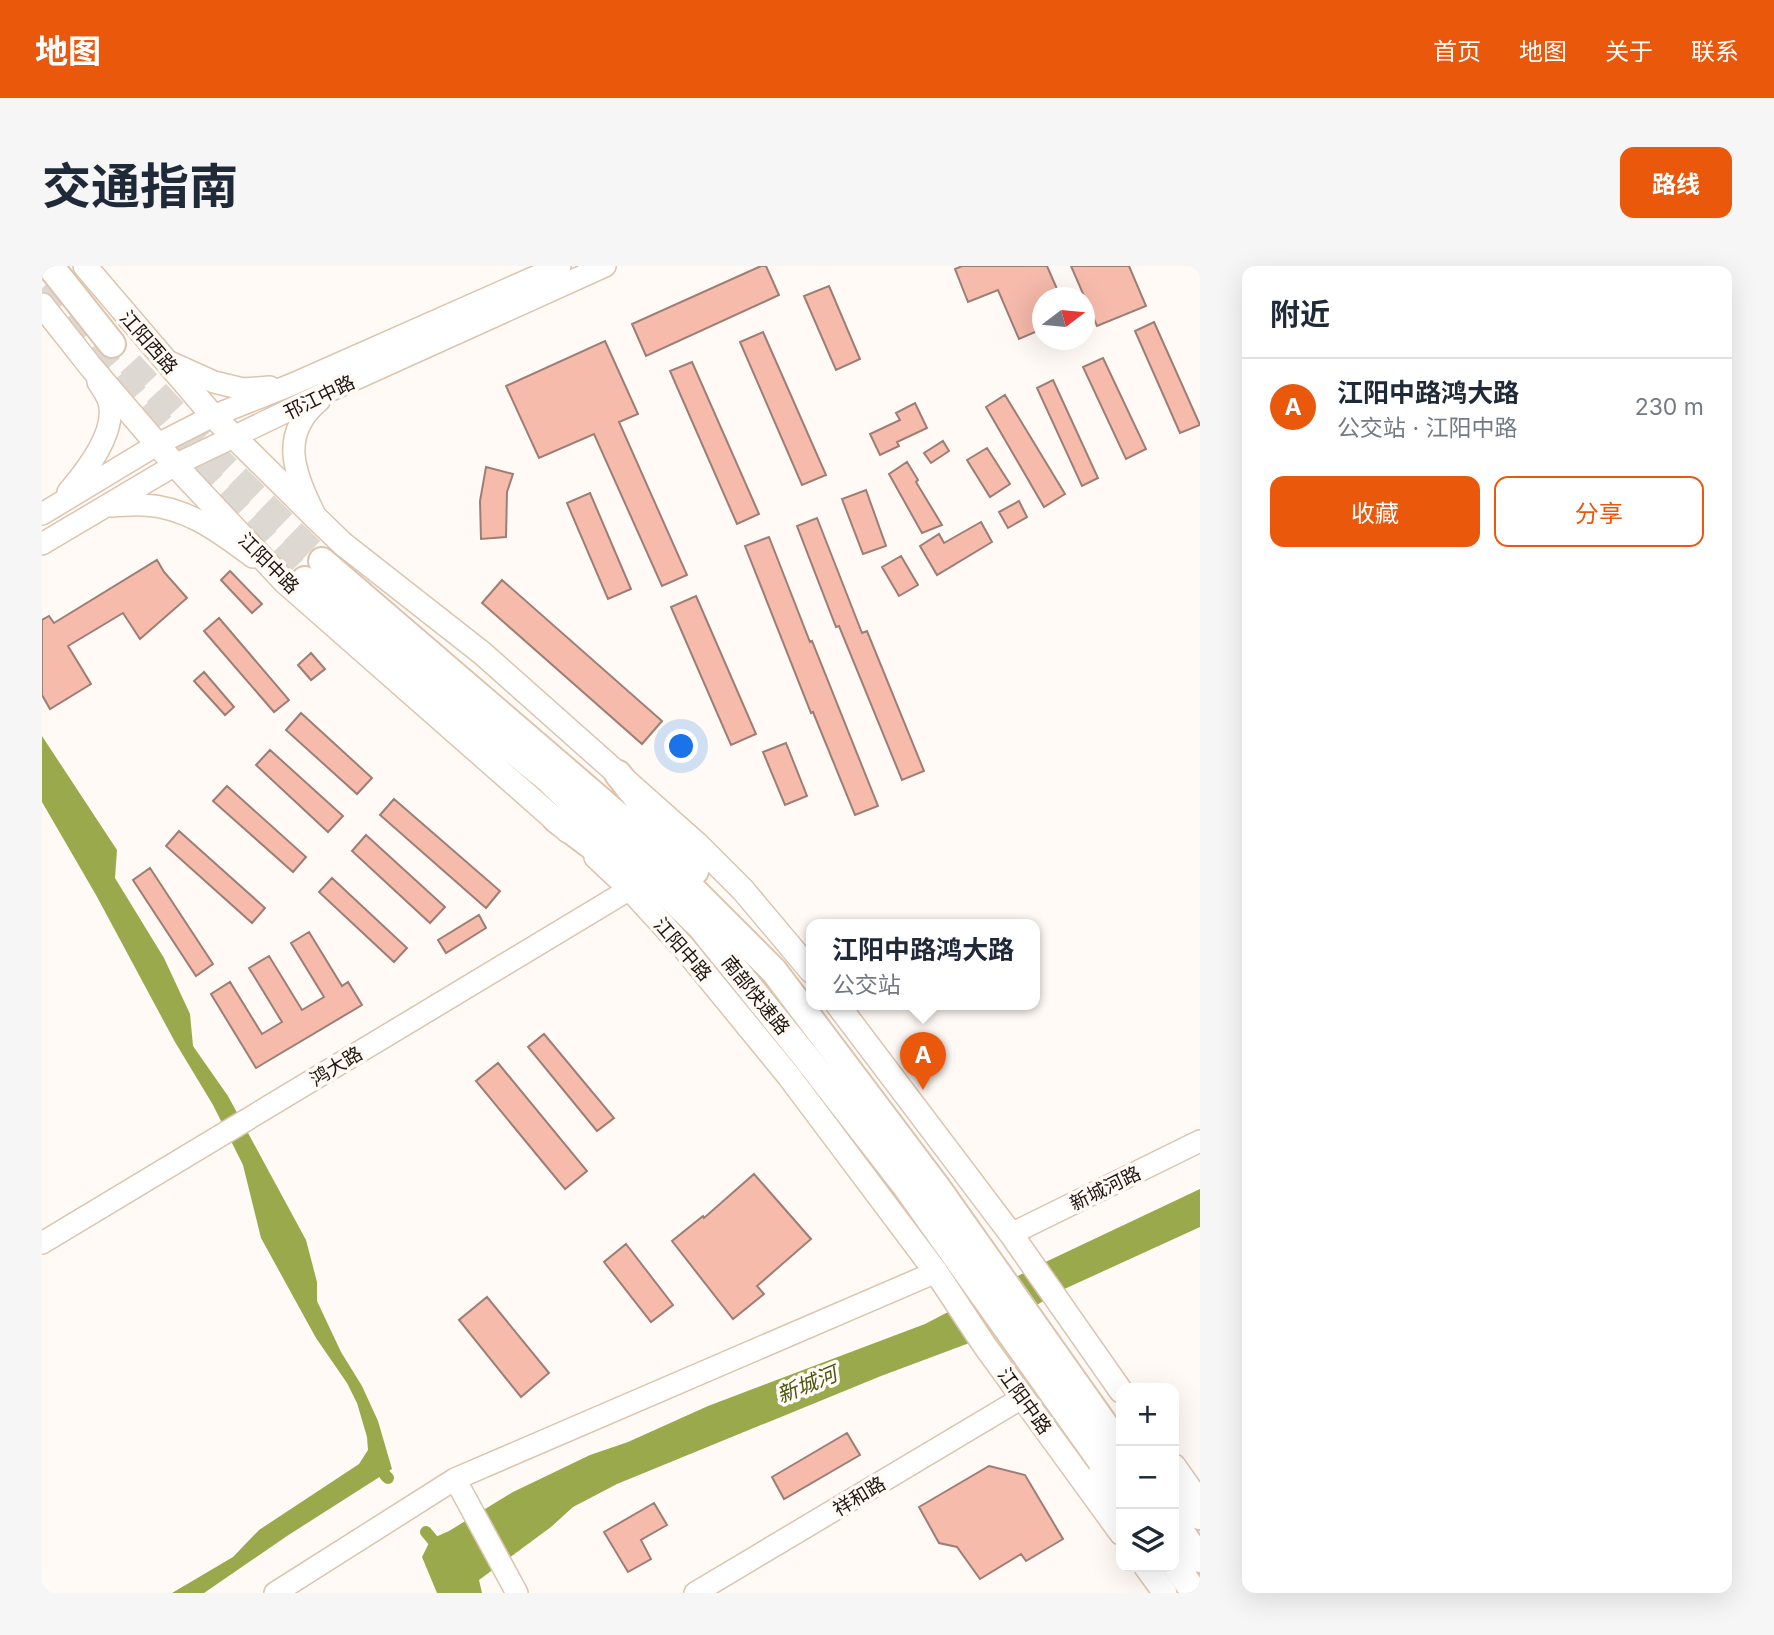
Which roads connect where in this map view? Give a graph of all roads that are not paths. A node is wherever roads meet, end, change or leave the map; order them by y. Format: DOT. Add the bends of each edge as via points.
graph roads {
  1 [pos="50,266"];
  2 [pos="85,266"];
  3 [pos="560,266"];
  4 [pos="604,266"];
  5 [pos="42,305"];
  6 [pos="112,344"];
  7 [pos="165,360"];
  8 [pos="91,367"];
  9 [pos="293,384"];
  10 [pos="331,390"];
  11 [pos="213,416"];
  12 [pos="234,438"];
  13 [pos="158,444"];
  14 [pos="175,465"];
  15 [pos="105,507"];
  16 [pos="48,511"];
  17 [pos="316,518"];
  18 [pos="42,544"];
  19 [pos="304,574"];
  20 [pos="618,774"];
  21 [pos="556,819"];
  22 [pos="630,889"];
  23 [pos="701,927"];
  24 [pos="806,965"];
  25 [pos="774,971"];
  26 [pos="842,1010"];
  27 [pos="1200,1141"];
  28 [pos="1011,1234"];
  29 [pos="42,1243"];
  30 [pos="936,1272"];
  31 [pos="987,1278"];
  32 [pos="1050,1368"];
  33 [pos="1116,1384"];
  34 [pos="1022,1398"];
  35 [pos="1116,1425"];
  36 [pos="1120,1446"];
  37 [pos="1179,1472"];
  38 [pos="455,1479"];
  39 [pos="1116,1480"];
  40 [pos="1179,1493"];
  41 [pos="1200,1503"];
  42 [pos="1120,1509"];
  43 [pos="1200,1516"];
  44 [pos="1116,1526"];
  45 [pos="1179,1529"];
  46 [pos="1200,1559"];
  47 [pos="1179,1571"];
  48 [pos="1150,1572"];
  49 [pos="1159,1572"];
  50 [pos="512,1584"];
  51 [pos="275,1593"];
  52 [pos="695,1593"];
  53 [pos="1165,1593"];
  54 [pos="1173,1593"];
  55 [pos="1195,1593"];
  1 -- 6 [label="highway"];
  2 -- 7 [label="main road, 江阳西路"];
  3 -- 9 [label="street, 邗江中路"];
  4 -- 10 [label="street, 邗江中路"];
  5 -- 8 [label="main road"];
  7 -- 9 [label="street" via="214,382 243,389"];
  7 -- 11 [label="main road, 江阳西路"];
  8 -- 13 [label="main road"];
  8 -- 16 [label="street" via="109,404 106,434 89,467"];
  9 -- 11 [label="street, 邗江中路"];
  10 -- 12 [label="street, 邗江中路"];
  10 -- 17 [label="street" via="305,412 292,445 298,481"];
  11 -- 12 [label="main road"];
  11 -- 13 [label="street, 邗江中路"];
  12 -- 14 [label="street, 邗江中路"];
  12 -- 17 [label="main road"];
  13 -- 14 [label="main road, 江阳中路"];
  13 -- 16 [label="street, 邗江中路"];
  14 -- 15 [label="street, 邗江中路"];
  14 -- 19 [label="main road, 江阳中路"];
  15 -- 18 [label="street, 邗江中路"];
  15 -- 19 [label="street" via="145,505 189,514"];
  17 -- 20 [label="main road" via="482,653"];
  19 -- 21 [label="main road, 江阳中路"];
  19 -- 23 [label="highway, 南部快速路" via="548,779"];
  19 -- 25 [label="highway, 南部快速路" via="622,819"];
  20 -- 24 [label="main road" via="743,890"];
  20 -- 25 [label="highway"];
  21 -- 22 [label="main road, 江阳中路"];
  21 -- 23 [label="highway"];
  22 -- 29 [label="street, 鸿大路"];
  22 -- 30 [label="main road, 江阳中路" via="788,1075"];
  23 -- 31 [label="highway, 南部快速路" via="905,1185"];
  25 -- 31 [label="highway, 南部快速路" via="936,1185"];
  26 -- 28 [label="main road"];
  27 -- 28 [label="street, 新城河路"];
  28 -- 33 [label="main road"];
  30 -- 34 [label="main road, 江阳中路"];
  30 -- 38 [label="street"];
  31 -- 32 [label="highway, 南部快速路"];
  32 -- 35 [label="highway"];
  32 -- 36 [label="highway, 南部快速路"];
  32 -- 39 [label="highway, 南部快速路"];
  32 -- 42 [label="highway"];
  34 -- 44 [label="main road, 江阳中路"];
  34 -- 52 [label="street, 祥和路"];
  37 -- 41 [label="main road"];
  38 -- 50 [label="street"];
  38 -- 51 [label="street"];
  40 -- 43 [label="highway"];
  45 -- 46 [label="highway"];
  47 -- 55 [label="highway"];
  48 -- 53 [label="main road"];
  49 -- 54 [label="highway"];
}
